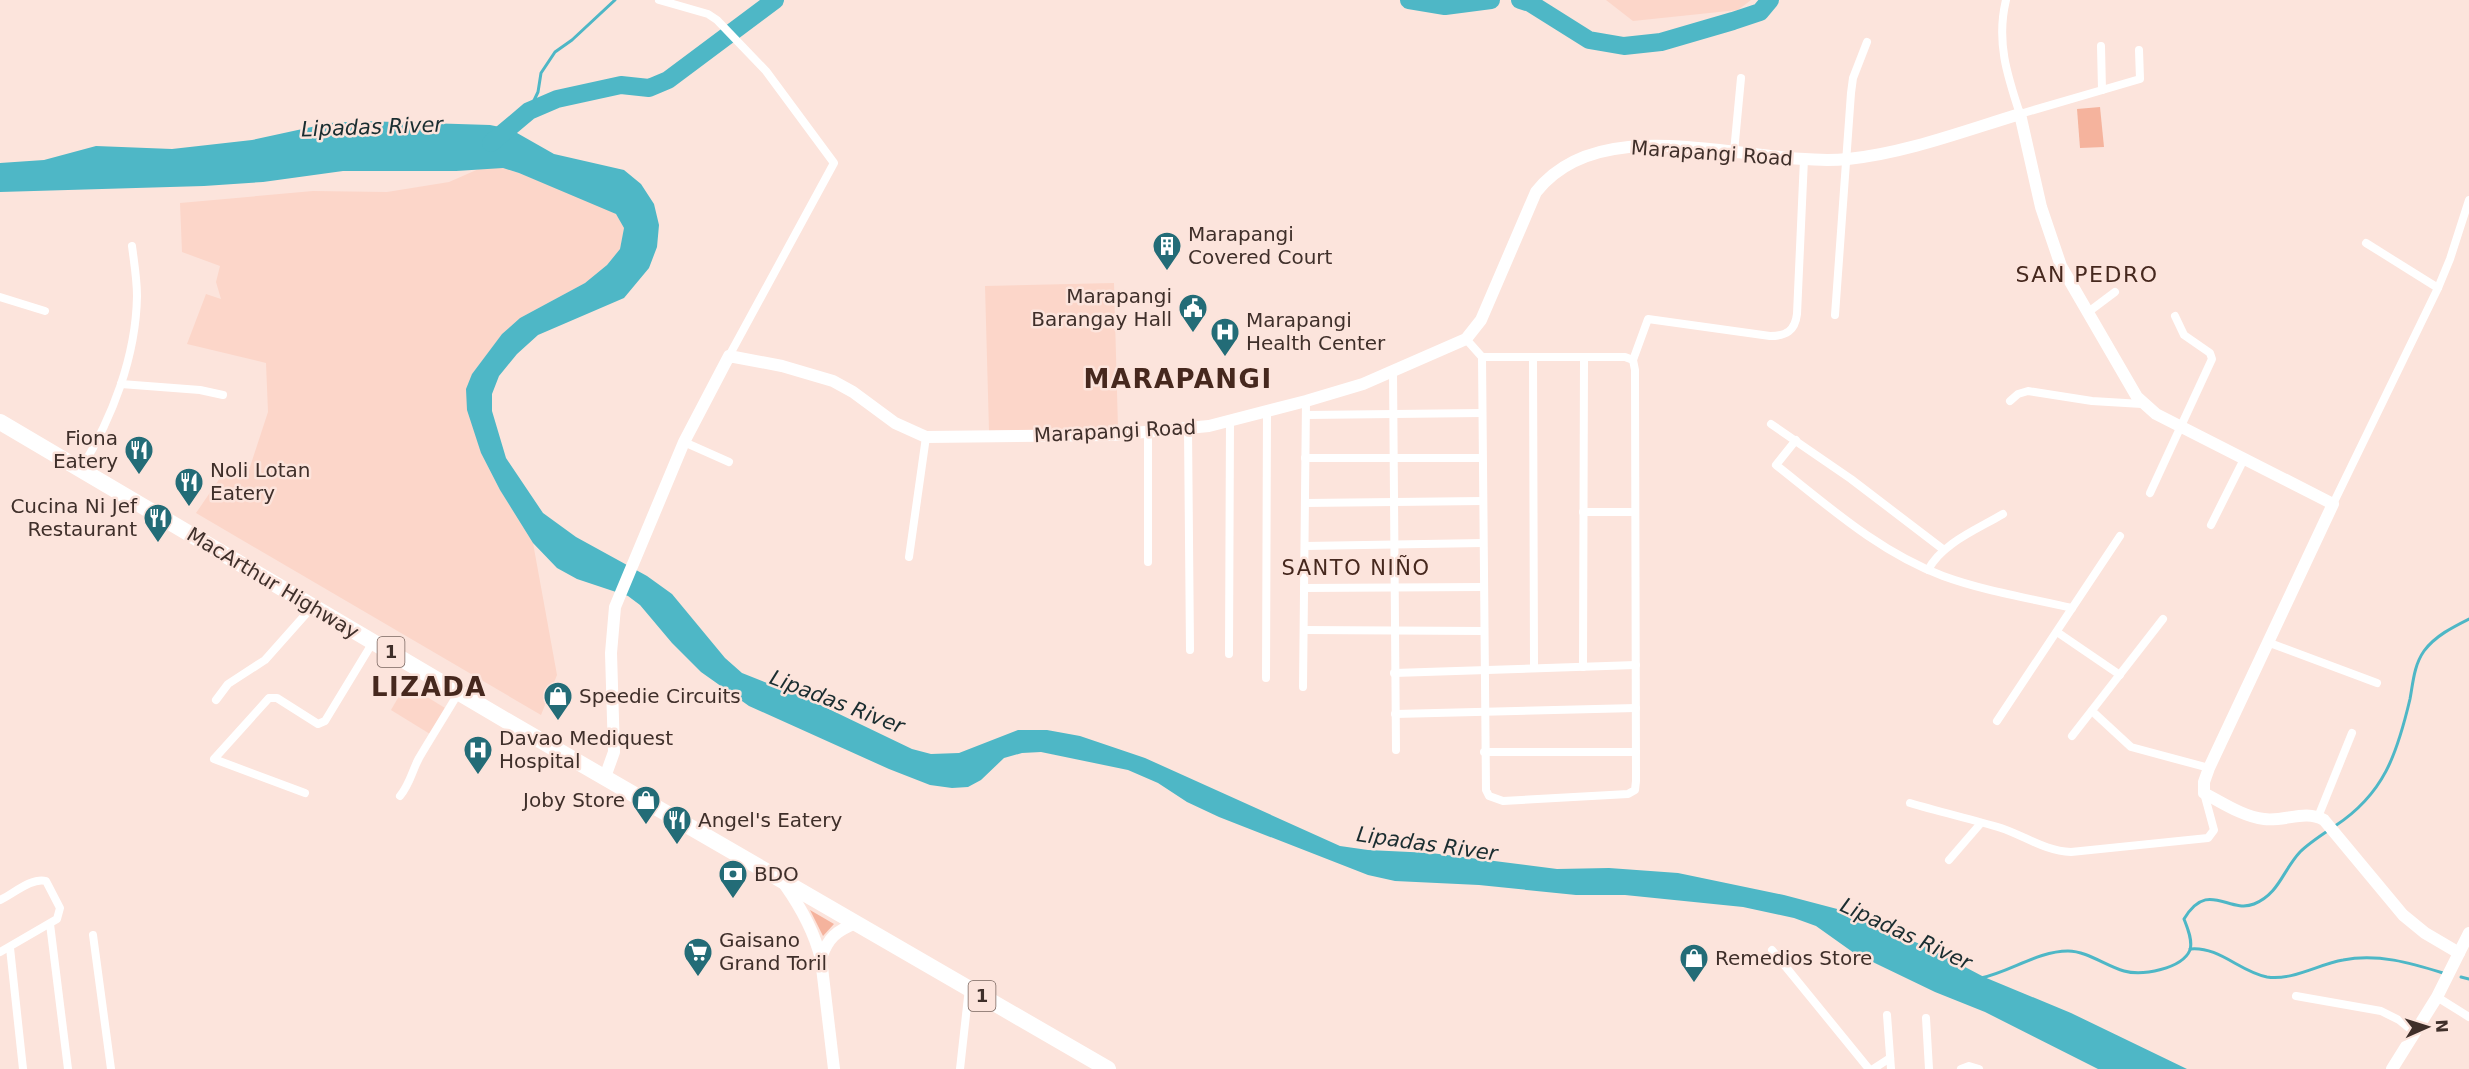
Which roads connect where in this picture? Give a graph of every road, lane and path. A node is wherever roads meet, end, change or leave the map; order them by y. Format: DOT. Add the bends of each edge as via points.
graph roads {
  1 [pos="659,0"];
  2 [pos="2006,0"];
  3 [pos="1867,42"];
  4 [pos="2101,46"];
  5 [pos="2139,50"];
  6 [pos="1742,78"];
  7 [pos="2102,90"];
  8 [pos="2020,114"];
  9 [pos="1734,152"];
  10 [pos="1804,159"];
  11 [pos="1847,159"];
  12 [pos="2469,200"];
  13 [pos="2366,243"];
  14 [pos="132,246"];
  15 [pos="2438,288"];
  16 [pos="2115,292"];
  17 [pos="0,297"];
  18 [pos="45,311"];
  19 [pos="2086,313"];
  20 [pos="1835,315"];
  21 [pos="2175,316"];
  22 [pos="1466,339"];
  23 [pos="729,356"];
  24 [pos="1482,357"];
  25 [pos="1533,357"];
  26 [pos="1584,357"];
  27 [pos="1632,360"];
  28 [pos="1393,372"];
  29 [pos="121,384"];
  30 [pos="223,395"];
  31 [pos="1306,401"];
  32 [pos="2010,401"];
  33 [pos="2142,404"];
  34 [pos="1267,411"];
  35 [pos="1482,413"];
  36 [pos="1393,414"];
  37 [pos="1306,415"];
  38 [pos="1230,420"];
  39 [pos="1771,424"];
  40 [pos="2180,427"];
  41 [pos="3,428"];
  42 [pos="1188,429"];
  43 [pos="1148,433"];
  44 [pos="926,437"];
  45 [pos="1796,440"];
  46 [pos="684,442"];
  47 [pos="1305,458"];
  48 [pos="1393,458"];
  49 [pos="1482,458"];
  50 [pos="2244,459"];
  51 [pos="729,462"];
  52 [pos="81,469"];
  53 [pos="2150,493"];
  54 [pos="1483,501"];
  55 [pos="1393,502"];
  56 [pos="1305,503"];
  57 [pos="2333,504"];
  58 [pos="1583,512"];
  59 [pos="1635,512"];
  60 [pos="2003,514"];
  61 [pos="2211,525"];
  62 [pos="2120,537"];
  63 [pos="1483,543"];
  64 [pos="1394,544"];
  65 [pos="1305,546"];
  66 [pos="1944,550"];
  67 [pos="909,557"];
  68 [pos="1148,562"];
  69 [pos="1928,570"];
  70 [pos="1483,587"];
  71 [pos="1304,588"];
  72 [pos="1394,588"];
  73 [pos="313,606"];
  74 [pos="2072,608"];
  75 [pos="2163,619"];
  76 [pos="1304,630"];
  77 [pos="1394,630"];
  78 [pos="1484,631"];
  79 [pos="2057,632"];
  80 [pos="373,642"];
  81 [pos="2267,642"];
  82 [pos="1190,650"];
  83 [pos="1229,654"];
  84 [pos="1636,665"];
  85 [pos="1583,667"];
  86 [pos="1534,668"];
  87 [pos="1484,670"];
  88 [pos="1394,672"];
  89 [pos="2120,675"];
  90 [pos="1266,678"];
  91 [pos="2377,683"];
  92 [pos="1303,687"];
  93 [pos="459,693"];
  94 [pos="216,700"];
  95 [pos="1636,708"];
  96 [pos="2092,711"];
  97 [pos="1484,712"];
  98 [pos="1395,714"];
  99 [pos="1997,721"];
  100 [pos="2352,733"];
  101 [pos="2072,736"];
  102 [pos="1395,750"];
  103 [pos="1484,752"];
  104 [pos="1636,752"];
  105 [pos="2209,768"];
  106 [pos="605,777"];
  107 [pos="305,793"];
  108 [pos="2205,794"];
  109 [pos="400,796"];
  110 [pos="1910,803"];
  111 [pos="2318,817"];
  112 [pos="1981,823"];
  113 [pos="1949,860"];
  114 [pos="782,880"];
  115 [pos="0,900"];
  116 [pos="856,923"];
  117 [pos="50,924"];
  118 [pos="2469,933"];
  119 [pos="93,935"];
  120 [pos="10,948"];
  121 [pos="1772,950"];
  122 [pos="0,952"];
  123 [pos="2459,953"];
  124 [pos="821,959"];
  125 [pos="969,988"];
  126 [pos="2296,996"];
  127 [pos="2437,997"];
  128 [pos="1887,1015"];
  129 [pos="2469,1017"];
  130 [pos="1926,1018"];
  131 [pos="2415,1033"];
  132 [pos="1890,1058"];
  133 [pos="23,1069"];
  134 [pos="68,1069"];
  135 [pos="111,1069"];
  136 [pos="834,1069"];
  137 [pos="960,1069"];
  138 [pos="1108,1069"];
  139 [pos="1871,1069"];
  140 [pos="1891,1069"];
  141 [pos="1929,1069"];
  142 [pos="1961,1069"];
  143 [pos="1979,1069"];
  144 [pos="2392,1069"];
  1 -- 23 [label="street" via="717,20 778,87 834,163"];
  2 -- 8 [label="street" via="2001,25 2003,58"];
  3 -- 11 [label="street" via="1853,78"];
  4 -- 7 [label="street"];
  5 -- 7 [label="street" via="2140,80"];
  6 -- 9 [label="street"];
  7 -- 8 [label="street"];
  8 -- 11 [label="street, Marapangi Road" via="1900,149"];
  8 -- 19 [label="street" via="2054,250"];
  9 -- 10 [label="street, Marapangi Road"];
  9 -- 22 [label="street, Marapangi Road" via="1621,146 1596,152 1558,170 1536,192 1481,320"];
  10 -- 11 [label="street, Marapangi Road"];
  10 -- 27 [label="street" via="1797,314 1792,330 1770,336 1648,319"];
  11 -- 20 [label="street"];
  12 -- 15 [label="street"];
  13 -- 15 [label="street"];
  14 -- 29 [label="street" via="136,311"];
  15 -- 57 [label="street"];
  16 -- 19 [label="street"];
  17 -- 18 [label="street"];
  19 -- 33 [label="street"];
  21 -- 40 [label="street" via="2184,335 2210,353 2212,359"];
  22 -- 24 [label="street"];
  22 -- 28 [label="street, Marapangi Road"];
  23 -- 44 [label="street, Marapangi Road" via="833,381 895,423"];
  23 -- 46 [label="street"];
  24 -- 25 [label="street"];
  24 -- 35 [label="street"];
  25 -- 26 [label="street"];
  25 -- 86 [label="street"];
  26 -- 27 [label="street"];
  26 -- 58 [label="street"];
  27 -- 59 [label="street"];
  28 -- 31 [label="street, Marapangi Road"];
  28 -- 36 [label="street"];
  29 -- 30 [label="street"];
  29 -- 52 [label="street" via="102,434"];
  31 -- 34 [label="street, Marapangi Road"];
  31 -- 37 [label="street"];
  32 -- 33 [label="street" via="2028,391"];
  33 -- 40 [label="street"];
  34 -- 38 [label="street, Marapangi Road"];
  34 -- 90 [label="street"];
  35 -- 36 [label="street"];
  35 -- 49 [label="street"];
  36 -- 37 [label="street"];
  36 -- 48 [label="street"];
  37 -- 47 [label="street"];
  38 -- 42 [label="street, Marapangi Road"];
  38 -- 83 [label="street"];
  39 -- 45 [label="street"];
  40 -- 50 [label="street"];
  40 -- 53 [label="street"];
  41 -- 52 [label="highway, MacArthur Highway / 1"];
  42 -- 43 [label="street, Marapangi Road"];
  42 -- 82 [label="street"];
  43 -- 44 [label="street, Marapangi Road"];
  43 -- 68 [label="street"];
  44 -- 67 [label="street"];
  45 -- 66 [label="street"];
  45 -- 69 [label="street" via="1776,465 1855,527"];
  46 -- 51 [label="street"];
  46 -- 106 [label="street" via="618,596 611,634 614,752"];
  47 -- 48 [label="street"];
  47 -- 56 [label="street"];
  48 -- 49 [label="street"];
  48 -- 55 [label="street"];
  49 -- 54 [label="street"];
  50 -- 57 [label="street"];
  50 -- 61 [label="street"];
  52 -- 73 [label="highway, MacArthur Highway / 1"];
  54 -- 55 [label="street"];
  54 -- 63 [label="street"];
  55 -- 56 [label="street"];
  55 -- 64 [label="street"];
  56 -- 65 [label="street"];
  57 -- 81 [label="street"];
  58 -- 59 [label="street"];
  58 -- 85 [label="street"];
  59 -- 84 [label="street"];
  60 -- 66 [label="street"];
  62 -- 74 [label="street"];
  63 -- 64 [label="street"];
  63 -- 70 [label="street"];
  64 -- 65 [label="street"];
  64 -- 72 [label="street"];
  65 -- 71 [label="street"];
  66 -- 69 [label="street"];
  69 -- 74 [label="street"];
  70 -- 72 [label="street"];
  70 -- 78 [label="street"];
  71 -- 72 [label="street"];
  71 -- 76 [label="street"];
  72 -- 77 [label="street"];
  73 -- 80 [label="highway, MacArthur Highway / 1"];
  73 -- 94 [label="street" via="265,660 228,684"];
  74 -- 79 [label="street"];
  75 -- 89 [label="street"];
  76 -- 77 [label="street"];
  76 -- 92 [label="street"];
  77 -- 78 [label="street"];
  77 -- 88 [label="street"];
  78 -- 87 [label="street"];
  79 -- 89 [label="street"];
  79 -- 99 [label="street"];
  80 -- 93 [label="highway, MacArthur Highway / 1"];
  80 -- 107 [label="street" via="326,721 318,724 277,698 269,698 214,759"];
  81 -- 91 [label="street"];
  81 -- 105 [label="street"];
  84 -- 85 [label="street"];
  84 -- 95 [label="street"];
  85 -- 86 [label="street"];
  86 -- 87 [label="street"];
  87 -- 88 [label="street"];
  87 -- 97 [label="street"];
  88 -- 98 [label="street"];
  89 -- 96 [label="street"];
  93 -- 106 [label="highway, MacArthur Highway / 1"];
  93 -- 109 [label="street"];
  95 -- 97 [label="street"];
  95 -- 104 [label="street"];
  96 -- 101 [label="street"];
  96 -- 105 [label="street" via="2131,747"];
  97 -- 98 [label="street"];
  97 -- 103 [label="street"];
  98 -- 102 [label="street"];
  100 -- 111 [label="street"];
  103 -- 104 [label="street"];
  103 -- 104 [label="street" via="1486,790 1489,796 1503,801 1632,793 1636,786"];
  105 -- 108 [label="street"];
  106 -- 114 [label="highway, MacArthur Highway / 1"];
  108 -- 111 [label="street" via="2261,819"];
  108 -- 112 [label="street" via="2214,830 2212,836 2204,839 2060,852"];
  110 -- 112 [label="street"];
  111 -- 123 [label="street" via="2403,915"];
  112 -- 113 [label="street"];
  114 -- 116 [label="highway, MacArthur Highway / 1"];
  114 -- 124 [label="street" via="806,918"];
  115 -- 117 [label="street" via="36,881 46,881 60,908 57,919"];
  116 -- 124 [label="street" via="830,937"];
  116 -- 125 [label="highway, MacArthur Highway / 1"];
  117 -- 120 [label="street"];
  117 -- 134 [label="street"];
  118 -- 123 [label="street"];
  119 -- 135 [label="street"];
  120 -- 122 [label="street"];
  120 -- 133 [label="street"];
  121 -- 139 [label="street"];
  123 -- 127 [label="street"];
  124 -- 136 [label="street"];
  125 -- 137 [label="street"];
  125 -- 138 [label="highway, MacArthur Highway / 1"];
  126 -- 131 [label="street" via="2381,1011"];
  127 -- 129 [label="street"];
  127 -- 131 [label="street"];
  128 -- 132 [label="street"];
  130 -- 141 [label="street"];
  131 -- 144 [label="street"];
  132 -- 139 [label="street"];
  132 -- 140 [label="street"];
  142 -- 143 [label="street"];
}
